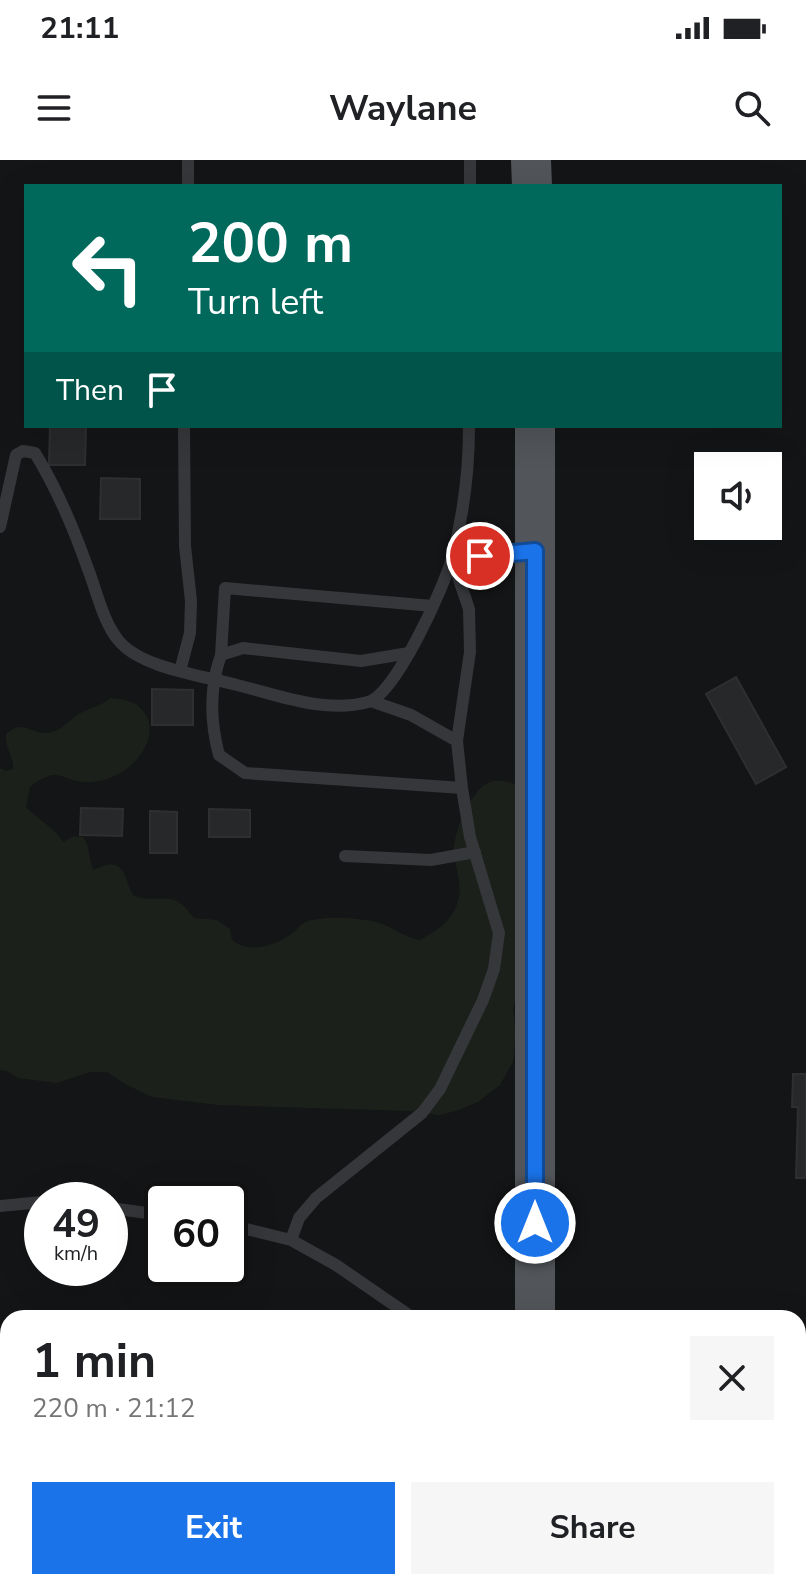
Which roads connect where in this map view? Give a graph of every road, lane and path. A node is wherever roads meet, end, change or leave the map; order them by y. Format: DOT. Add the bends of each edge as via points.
graph roads {
  1 [pos="188,160"];
  2 [pos="470,160"];
  3 [pos="531,160"];
  4 [pos="188,184"];
  5 [pos="470,184"];
  6 [pos="532,184"];
  7 [pos="184,428"];
  8 [pos="469,428"];
  9 [pos="535,428"];
  10 [pos="0,527"];
  11 [pos="535,551"];
  12 [pos="452,559"];
  13 [pos="433,606"];
  14 [pos="409,653"];
  15 [pos="221,655"];
  16 [pos="180,671"];
  17 [pos="213,679"];
  18 [pos="371,701"];
  19 [pos="457,741"];
  20 [pos="462,788"];
  21 [pos="475,852"];
  22 [pos="345,856"];
  23 [pos="24,1204"];
  24 [pos="0,1206"];
  25 [pos="248,1229"];
  26 [pos="291,1240"];
  27 [pos="401,1310"];
  28 [pos="535,1310"];
  1 -- 4 [label="lane"];
  2 -- 5 [label="lane"];
  3 -- 6 [label="main road"];
  7 -- 16 [label="lane" via="191,601"];
  8 -- 12 [label="lane"];
  9 -- 11 [label="main road"];
  10 -- 16 [label="lane" via="16,455 35,453 120,642 144,659"];
  11 -- 12 [label="lane"];
  11 -- 28 [label="main road"];
  12 -- 13 [label="lane"];
  12 -- 19 [label="lane" via="469,609 470,652"];
  13 -- 14 [label="lane"];
  13 -- 15 [label="lane" via="225,588"];
  14 -- 15 [label="lane" via="361,661 243,648"];
  14 -- 18 [label="lane" via="391,683"];
  15 -- 17 [label="lane"];
  16 -- 17 [label="lane"];
  17 -- 18 [label="lane" via="318,705"];
  17 -- 20 [label="lane" via="212,729 219,755 245,773"];
  18 -- 19 [label="lane" via="411,715"];
  19 -- 20 [label="lane"];
  20 -- 21 [label="lane"];
  21 -- 22 [label="lane" via="431,860"];
  21 -- 26 [label="lane" via="499,933 483,1000 440,1089 422,1113 316,1198 299,1218"];
  23 -- 24 [label="lane"];
  25 -- 26 [label="lane"];
  26 -- 27 [label="lane"];
}
